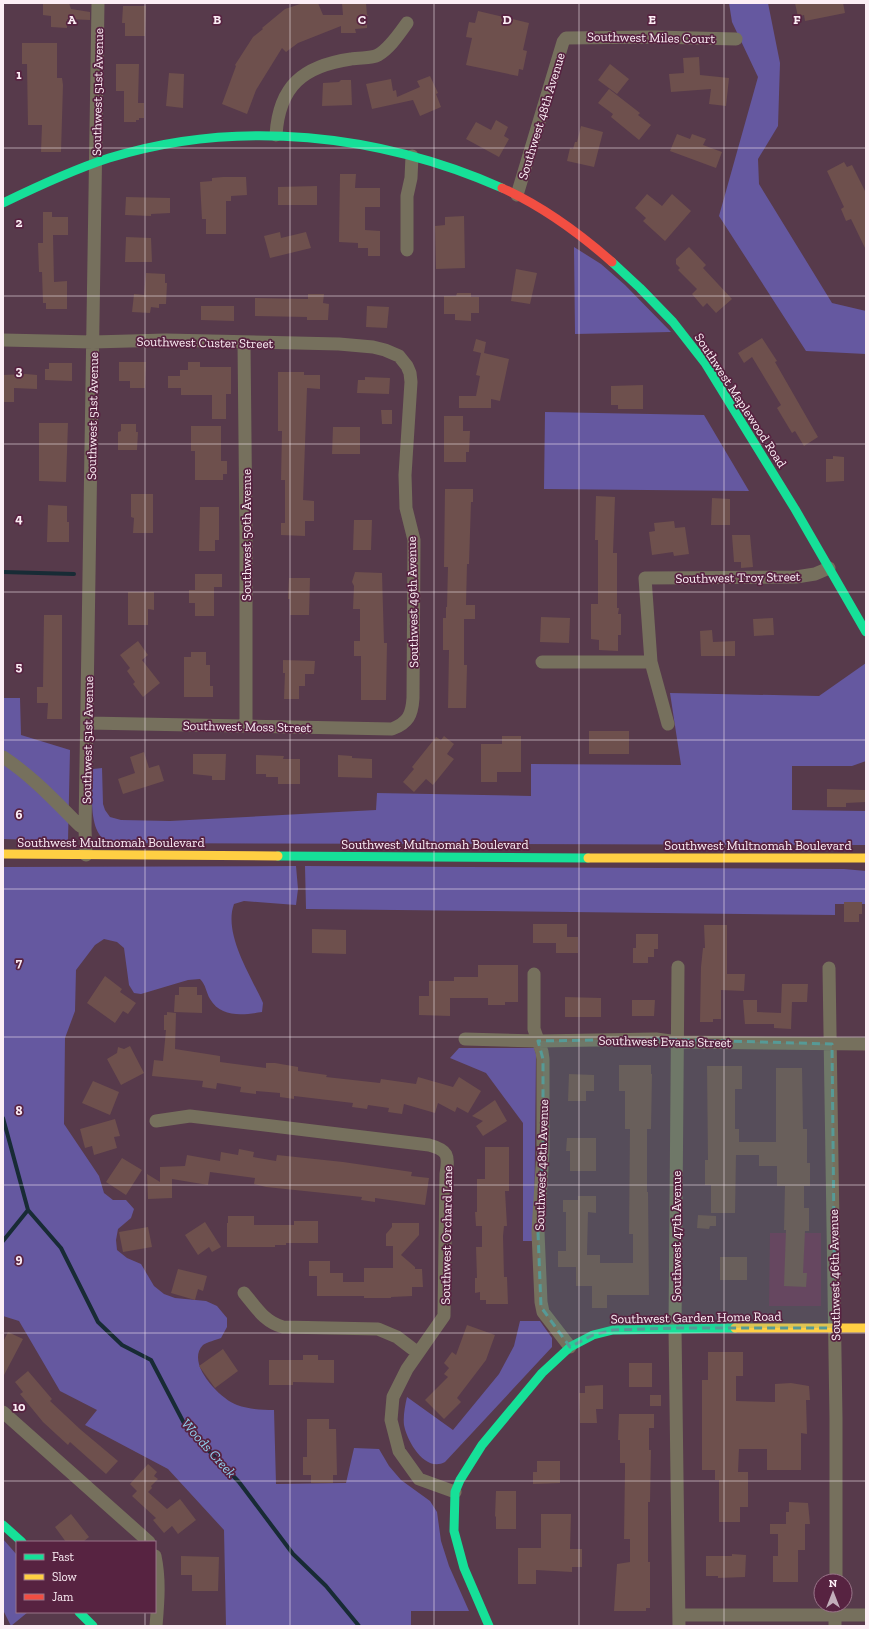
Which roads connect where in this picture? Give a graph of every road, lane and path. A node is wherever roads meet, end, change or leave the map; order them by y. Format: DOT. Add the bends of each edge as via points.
graph roads {
  1 [pos="98,3"];
  2 [pos="407,24"];
  3 [pos="566,38"];
  4 [pos="736,38"];
  5 [pos="276,135"];
  6 [pos="412,156"];
  7 [pos="96,162"];
  8 [pos="517,195"];
  9 [pos="3,203"];
  10 [pos="407,250"];
  11 [pos="3,340"];
  12 [pos="93,342"];
  13 [pos="244,343"];
  14 [pos="404,360"];
  15 [pos="829,568"];
  16 [pos="866,632"];
  17 [pos="542,662"];
  18 [pos="652,662"];
  19 [pos="88,723"];
  20 [pos="405,723"];
  21 [pos="668,724"];
  22 [pos="246,726"];
  23 [pos="3,757"];
  24 [pos="85,829"];
  25 [pos="3,854"];
  26 [pos="86,855"];
  27 [pos="866,858"];
  28 [pos="678,967"];
  29 [pos="829,968"];
  30 [pos="534,974"];
  31 [pos="465,1039"];
  32 [pos="538,1040"];
  33 [pos="678,1042"];
  34 [pos="832,1044"];
  35 [pos="866,1044"];
  36 [pos="156,1121"];
  37 [pos="244,1293"];
  38 [pos="675,1328"];
  39 [pos="835,1328"];
  40 [pos="866,1328"];
  41 [pos="570,1348"];
  42 [pos="418,1353"];
  43 [pos="3,1412"];
  44 [pos="455,1492"];
  45 [pos="3,1525"];
  46 [pos="21,1541"];
  47 [pos="147,1541"];
  48 [pos="156,1560"];
  49 [pos="836,1573"];
  50 [pos="80,1613"];
  51 [pos="835,1615"];
  52 [pos="866,1615"];
  53 [pos="679,1620"];
  54 [pos="93,1626"];
  55 [pos="156,1626"];
  56 [pos="489,1626"];
  1 -- 7 [label="street, Southwest 51st Avenue"];
  2 -- 5 [label="street" via="377,56 333,62 304,74 287,92 277,120"];
  3 -- 4 [label="street, Southwest Miles Court"];
  3 -- 8 [label="street, Southwest 48th Avenue"];
  5 -- 6 [label="street, Southwest Maplewood Road" via="344,141"];
  5 -- 7 [label="street, Southwest Maplewood Road" via="221,136 171,142"];
  6 -- 8 [label="street, Southwest Maplewood Road"];
  6 -- 10 [label="street" via="407,196"];
  7 -- 9 [label="street, Southwest Maplewood Road" via="44,182"];
  7 -- 12 [label="street, Southwest 51st Avenue"];
  8 -- 15 [label="street, Southwest Maplewood Road" via="597,248 674,322 704,362"];
  11 -- 12 [label="street, Southwest Custer Street"];
  12 -- 13 [label="street, Southwest Custer Street" via="166,340"];
  12 -- 19 [label="street, Southwest 51st Avenue"];
  13 -- 14 [label="street, Southwest Custer Street" via="373,347 393,353"];
  13 -- 22 [label="street, Southwest 50th Avenue"];
  14 -- 20 [label="street, Southwest 49th Avenue" via="411,382 405,475 406,508 414,540 413,708"];
  15 -- 16 [label="street, Southwest Maplewood Road"];
  15 -- 18 [label="street, Southwest Troy Street" via="815,574 796,577 645,578"];
  17 -- 18 [label="street"];
  18 -- 21 [label="street"];
  19 -- 22 [label="street, Southwest Moss Street"];
  19 -- 24 [label="street, Southwest 51st Avenue"];
  20 -- 22 [label="street, Southwest Moss Street" via="392,729"];
  23 -- 24 [label="street, Southwest 51st Avenue" via="41,786"];
  24 -- 26 [label="street, Southwest 51st Avenue"];
  25 -- 26 [label="street, Southwest Multnomah Boulevard"];
  26 -- 27 [label="street, Southwest Multnomah Boulevard"];
  28 -- 33 [label="street, Southwest 47th Avenue"];
  29 -- 34 [label="street, Southwest 46th Avenue"];
  30 -- 32 [label="street, Southwest 48th Avenue" via="534,1029"];
  31 -- 32 [label="street, Southwest Evans Street"];
  32 -- 33 [label="street, Southwest Evans Street" via="656,1039"];
  32 -- 41 [label="street, Southwest 48th Avenue" via="543,1059 543,1152 538,1232 541,1302 543,1312"];
  33 -- 34 [label="street, Southwest Evans Street"];
  33 -- 38 [label="street, Southwest 47th Avenue"];
  34 -- 35 [label="street, Southwest Evans Street"];
  34 -- 39 [label="street, Southwest 46th Avenue"];
  36 -- 42 [label="street, Southwest Orchard Lane" via="190,1116 429,1145 441,1149 448,1158 444,1316"];
  37 -- 42 [label="street" via="265,1319 273,1324 283,1327 378,1330 397,1336"];
  38 -- 39 [label="street, Southwest Garden Home Road"];
  38 -- 41 [label="street, Southwest Garden Home Road" via="602,1332 583,1339"];
  38 -- 53 [label="street, Southwest 47th Avenue"];
  39 -- 40 [label="street, Southwest Garden Home Road"];
  39 -- 49 [label="street, Southwest 46th Avenue"];
  41 -- 44 [label="street, Southwest Garden Home Road" via="542,1372 482,1445"];
  42 -- 44 [label="street, Southwest Orchard Lane" via="393,1397 391,1420 399,1451 419,1479"];
  43 -- 47 [label="street"];
  44 -- 56 [label="street, Southwest Garden Home Road" via="454,1531 458,1550"];
  45 -- 46 [label="street"];
  48 -- 55 [label="street" via="159,1593"];
  50 -- 54 [label="street"];
  51 -- 52 [label="street"];
  51 -- 53 [label="street"];
}
